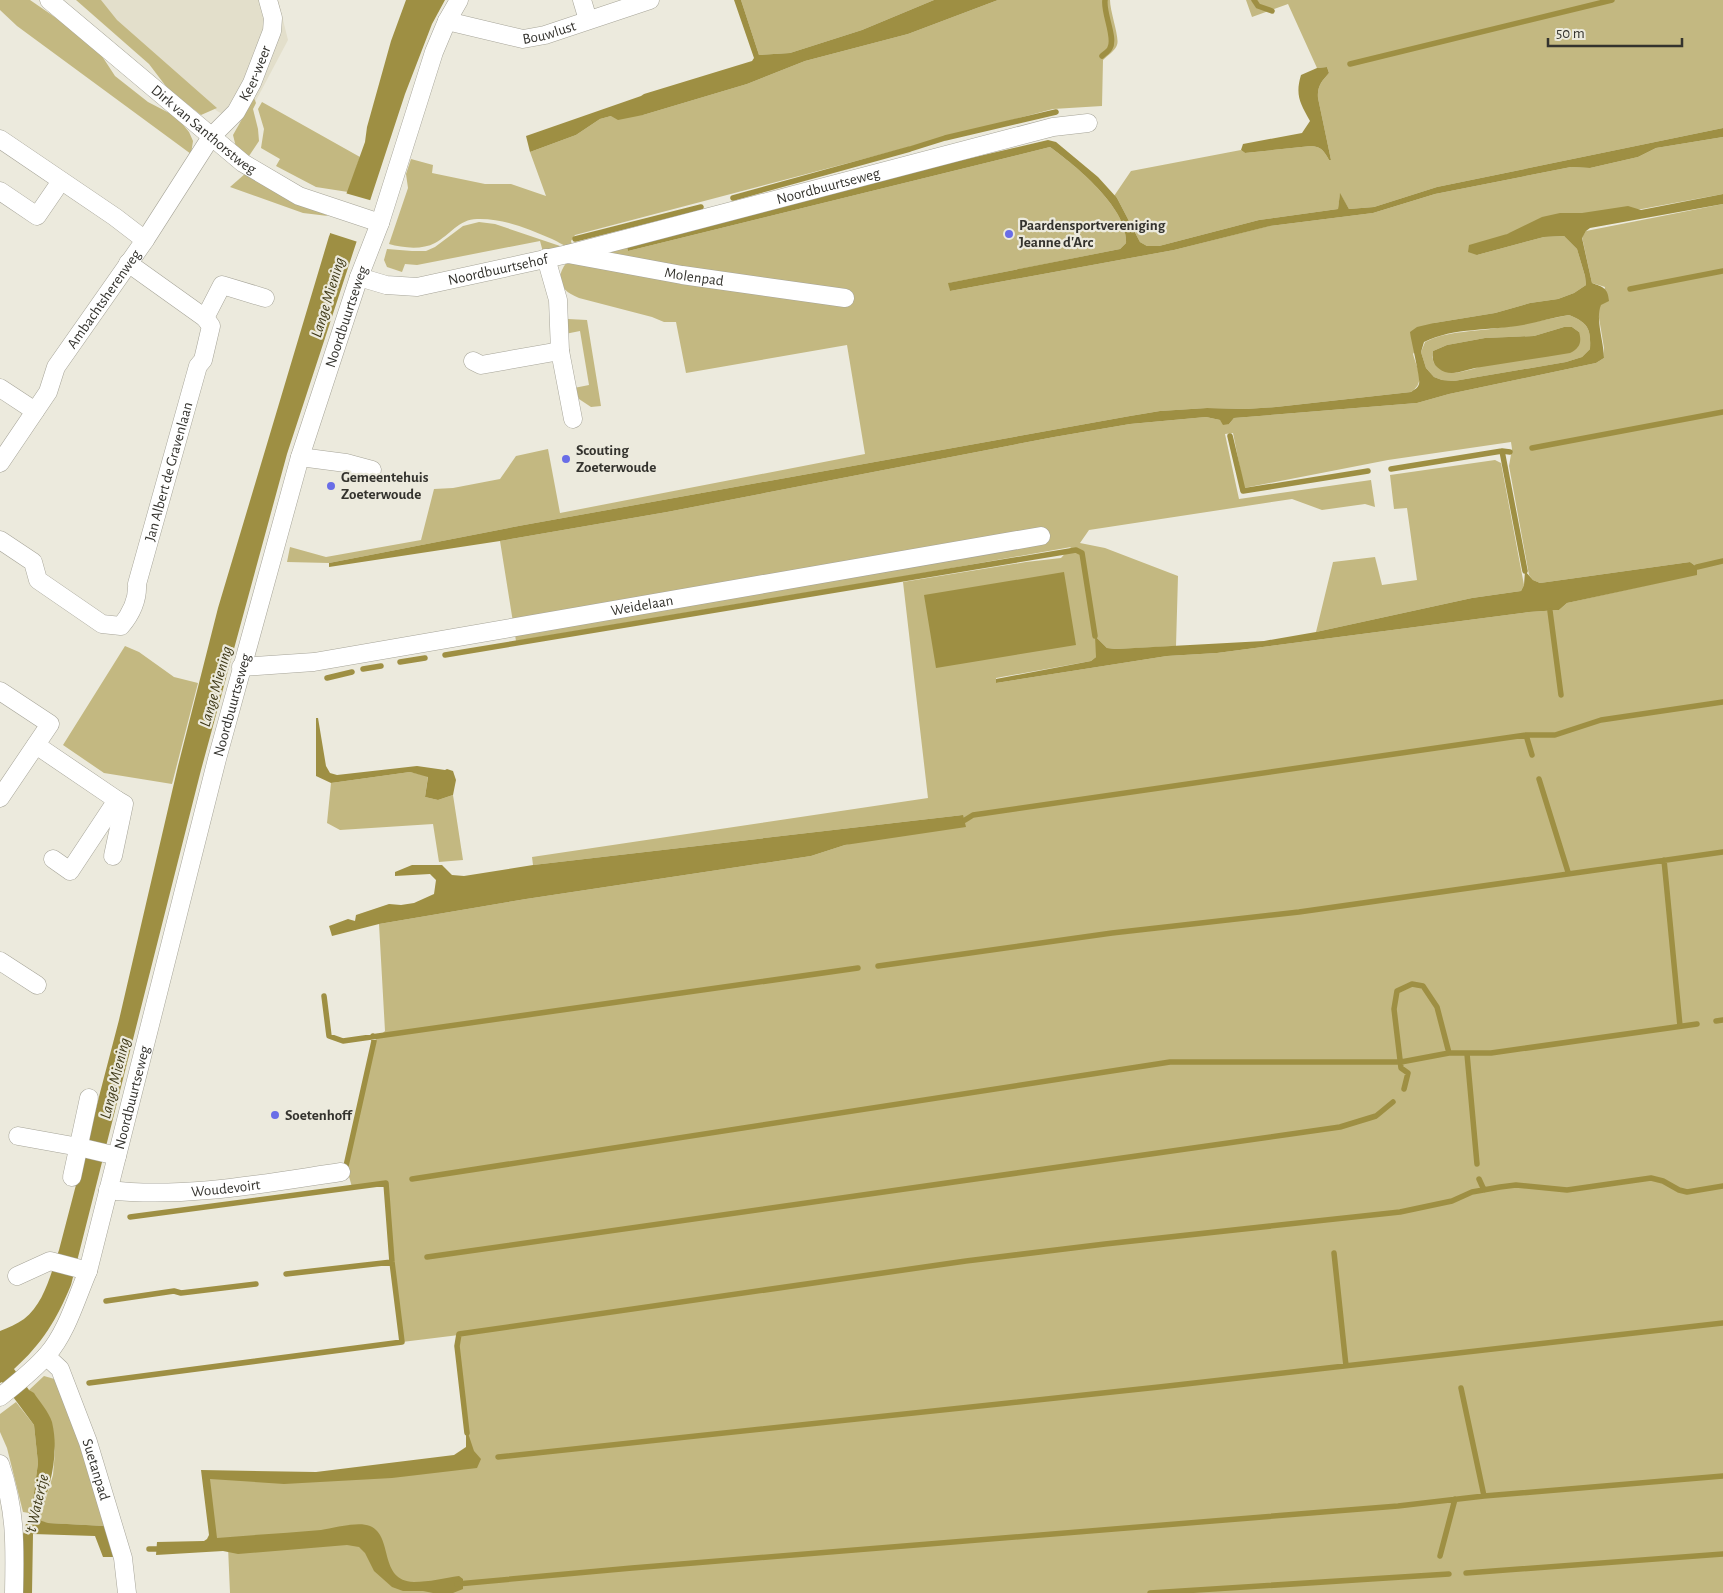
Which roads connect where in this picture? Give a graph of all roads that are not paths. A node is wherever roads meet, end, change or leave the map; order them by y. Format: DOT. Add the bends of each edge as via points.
graph roads {
  1 [pos="49,0"];
  2 [pos="268,0"];
  3 [pos="459,0"];
  4 [pos="582,0"];
  5 [pos="650,0"];
  6 [pos="588,20"];
  7 [pos="447,21"];
  8 [pos="1088,123"];
  9 [pos="211,137"];
  10 [pos="0,139"];
  11 [pos="61,181"];
  12 [pos="0,191"];
  13 [pos="376,222"];
  14 [pos="145,240"];
  15 [pos="568,254"];
  16 [pos="546,258"];
  17 [pos="128,263"];
  18 [pos="359,277"];
  19 [pos="266,298"];
  20 [pos="845,298"];
  21 [pos="205,318"];
  22 [pos="560,351"];
  23 [pos="473,361"];
  24 [pos="0,388"];
  25 [pos="35,411"];
  26 [pos="573,419"];
  27 [pos="300,457"];
  28 [pos="0,464"];
  29 [pos="372,470"];
  30 [pos="1041,536"];
  31 [pos="0,540"];
  32 [pos="241,667"];
  33 [pos="0,691"];
  34 [pos="36,745"];
  35 [pos="0,798"];
  36 [pos="117,800"];
  37 [pos="113,856"];
  38 [pos="53,859"];
  39 [pos="0,961"];
  40 [pos="37,985"];
  41 [pos="89,1098"];
  42 [pos="18,1136"];
  43 [pos="81,1147"];
  44 [pos="113,1155"];
  45 [pos="341,1172"];
  46 [pos="72,1177"];
  47 [pos="108,1190"];
  48 [pos="84,1270"];
  49 [pos="16,1276"];
  50 [pos="46,1356"];
  51 [pos="2,1395"];
  52 [pos="0,1464"];
  53 [pos="14,1593"];
  54 [pos="127,1593"];
  1 -- 9 [label="street, Dirk van Santhorstweg"];
  2 -- 9 [label="street, Keer-weer" via="273,18 272,31 249,89 236,112"];
  3 -- 7 [label="street, Noordbuurtseweg"];
  4 -- 6 [label="street"];
  5 -- 6 [label="street, Bouwlust"];
  6 -- 7 [label="street, Bouwlust" via="523,39"];
  7 -- 13 [label="street, Noordbuurtseweg"];
  8 -- 15 [label="street, Noordbuurtseweg" via="1053,127"];
  9 -- 13 [label="street, Dirk van Santhorstweg" via="243,163 299,196"];
  9 -- 14 [label="street, Ambachtsherenweg"];
  10 -- 11 [label="street"];
  11 -- 12 [label="street" via="37,216"];
  11 -- 14 [label="street"];
  13 -- 18 [label="street, Noordbuurtseweg"];
  14 -- 17 [label="street, Ambachtsherenweg"];
  15 -- 16 [label="street, Molenpad"];
  15 -- 20 [label="street, Molenpad" via="682,275"];
  16 -- 18 [label="street, Noordbuurtsehof" via="417,287 386,285"];
  16 -- 22 [label="street, Noordbuurtsehof" via="558,300"];
  17 -- 21 [label="street"];
  17 -- 25 [label="street, Ambachtsherenweg" via="56,367 48,392"];
  18 -- 27 [label="street, Noordbuurtseweg"];
  19 -- 21 [label="street" via="222,285"];
  21 -- 31 [label="street, Jan Albert de Gravenlaan" via="211,326 203,360 198,366 131,613 121,626 102,624 38,580 33,562"];
  22 -- 23 [label="street" via="481,365"];
  22 -- 26 [label="street, Noordbuurtsehof"];
  24 -- 25 [label="street"];
  25 -- 28 [label="street, Ambachtsherenweg"];
  27 -- 29 [label="street"];
  27 -- 32 [label="street, Noordbuurtseweg"];
  30 -- 32 [label="street, Weidelaan" via="314,662"];
  32 -- 44 [label="street, Noordbuurtseweg"];
  33 -- 34 [label="street" via="50,724"];
  34 -- 35 [label="street"];
  34 -- 36 [label="street"];
  36 -- 37 [label="street" via="124,804"];
  36 -- 38 [label="street" via="70,871"];
  39 -- 40 [label="street"];
  41 -- 43 [label="street"];
  42 -- 43 [label="street"];
  43 -- 44 [label="street"];
  43 -- 46 [label="street"];
  44 -- 47 [label="street, Noordbuurtseweg"];
  45 -- 47 [label="street, Woudevoirt" via="226,1188 132,1193"];
  47 -- 48 [label="street, Noordbuurtseweg"];
  48 -- 49 [label="street" via="50,1261"];
  48 -- 50 [label="street, Noordbuurtseweg" via="66,1324"];
  50 -- 51 [label="street, Noordbuurtseweg"];
  50 -- 54 [label="street, Suetanpad" via="60,1369 88,1442 123,1558"];
  52 -- 53 [label="street" via="14,1520"];
}
